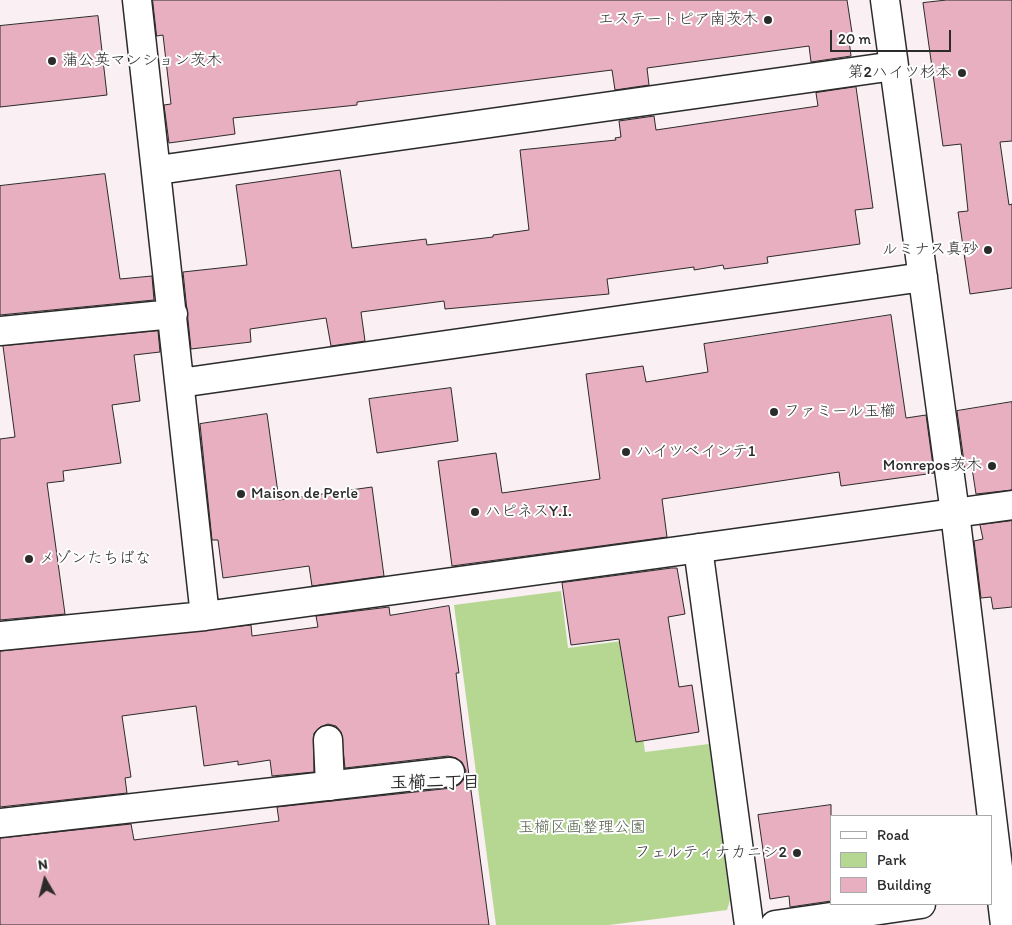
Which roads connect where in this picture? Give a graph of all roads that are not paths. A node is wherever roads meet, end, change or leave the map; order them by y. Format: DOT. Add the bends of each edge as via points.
graph roads {
  1 [pos="137,0"];
  2 [pos="885,0"];
  3 [pos="894,66"];
  4 [pos="158,170"];
  5 [pos="923,278"];
  6 [pos="173,314"];
  7 [pos="0,330"];
  8 [pos="180,383"];
  9 [pos="1012,505"];
  10 [pos="955,513"];
  11 [pos="698,548"];
  12 [pos="205,616"];
  13 [pos="0,636"];
  14 [pos="328,740"];
  15 [pos="450,772"];
  16 [pos="330,786"];
  17 [pos="988,815"];
  18 [pos="0,823"];
  19 [pos="992,856"];
  20 [pos="996,893"];
  21 [pos="914,905"];
  22 [pos="749,925"];
  23 [pos="775,925"];
  24 [pos="1005,925"];
  1 -- 4 [label="street"];
  2 -- 3 [label="street"];
  3 -- 4 [label="street"];
  3 -- 5 [label="street"];
  4 -- 6 [label="street"];
  5 -- 8 [label="street"];
  5 -- 10 [label="street"];
  6 -- 7 [label="street"];
  6 -- 8 [label="street"];
  8 -- 12 [label="street"];
  9 -- 10 [label="street"];
  10 -- 11 [label="street"];
  10 -- 17 [label="street"];
  11 -- 12 [label="street"];
  11 -- 22 [label="street"];
  12 -- 13 [label="street"];
  14 -- 16 [label="street"];
  15 -- 16 [label="street"];
  16 -- 18 [label="street"];
  19 -- 20 [label="street"];
  20 -- 24 [label="street"];
  21 -- 23 [label="street"];
}
